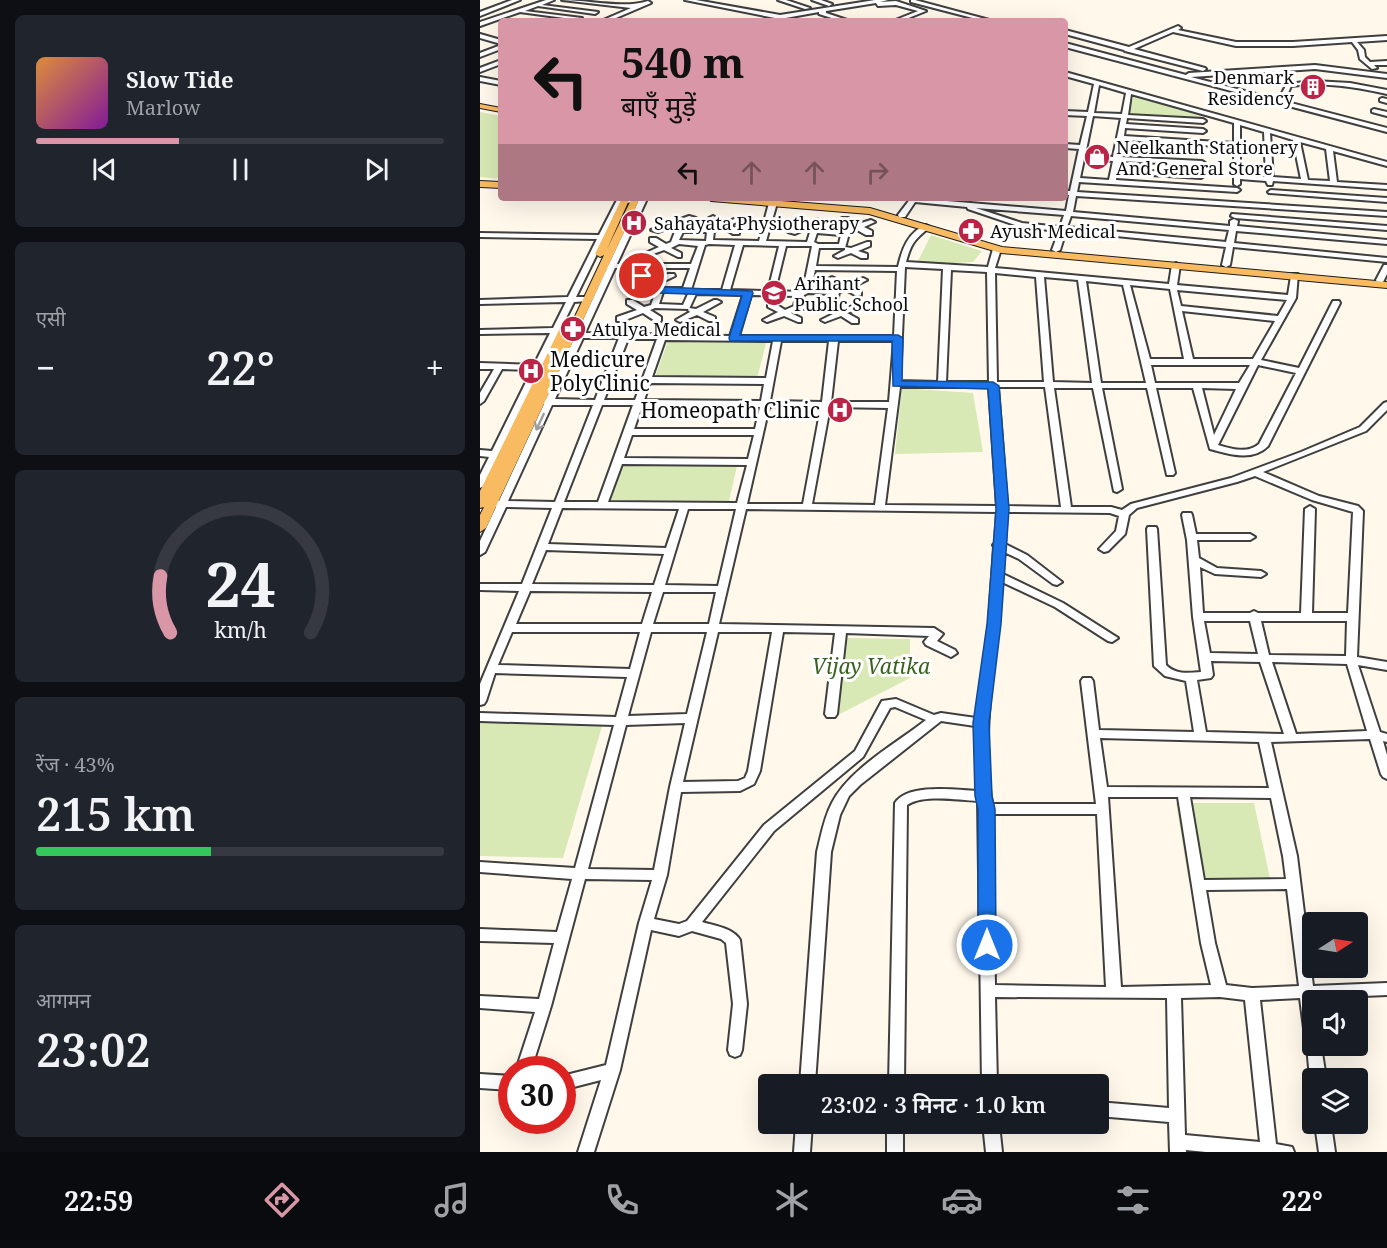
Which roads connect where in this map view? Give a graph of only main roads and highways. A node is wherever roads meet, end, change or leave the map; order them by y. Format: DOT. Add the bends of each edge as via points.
graph roads {
  1 [pos="480,104"];
  2 [pos="498,107"];
  3 [pos="480,182"];
  4 [pos="498,183"];
  5 [pos="630,201"];
  6 [pos="630,201"];
  7 [pos="748,201"];
  8 [pos="799,201"];
  9 [pos="1385,282"];
  10 [pos="577,302"];
  11 [pos="568,332"];
  12 [pos="504,455"];
  13 [pos="491,504"];
  14 [pos="480,528"];
  1 -- 2 [label="main road"];
  3 -- 4 [label="main road"];
  5 -- 10 [label="main road" via="608,266"];
  6 -- 10 [label="main road"];
  7 -- 9 [label="main road" via="870,211 997,249"];
  8 -- 9 [label="main road" via="872,207 984,241"];
  10 -- 11 [label="main road"];
  11 -- 12 [label="main road" via="541,368"];
  11 -- 12 [label="main road" via="544,402"];
  12 -- 13 [label="main road"];
  13 -- 14 [label="main road"];
}
